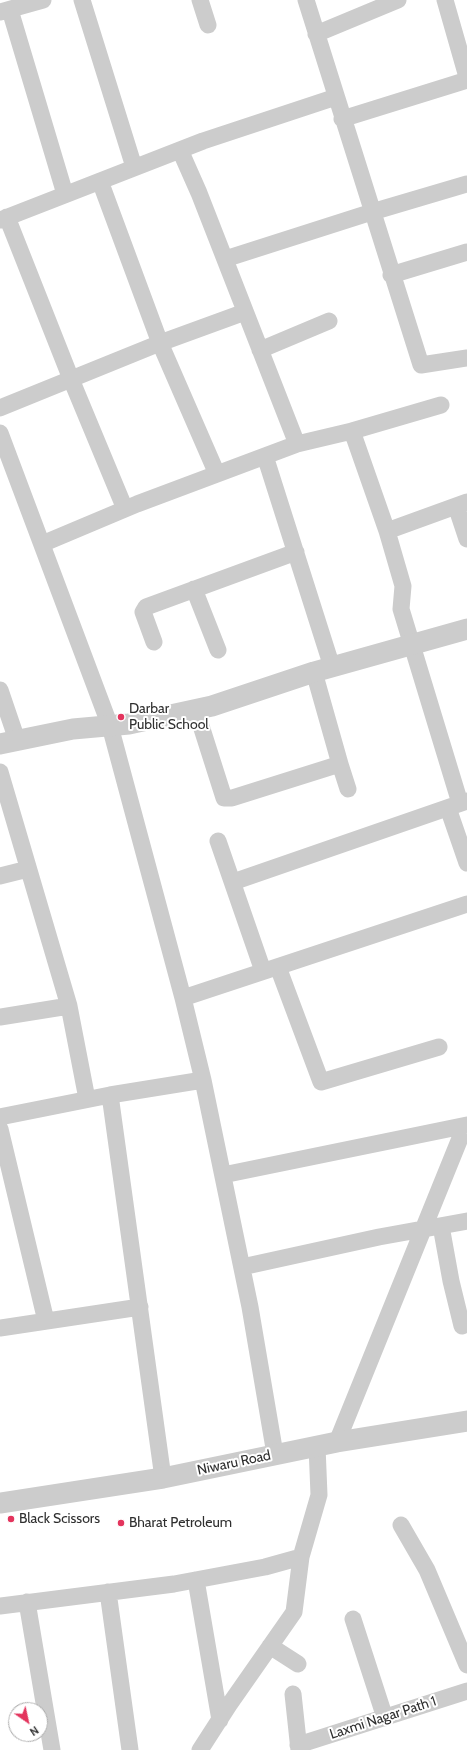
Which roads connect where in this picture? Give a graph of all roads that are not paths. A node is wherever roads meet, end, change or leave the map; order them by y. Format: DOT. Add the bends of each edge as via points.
graph roads {
  1 [pos="43,0"];
  2 [pos="82,0"];
  3 [pos="200,0"];
  4 [pos="306,0"];
  5 [pos="398,0"];
  6 [pos="445,0"];
  7 [pos="5,11"];
  8 [pos="208,25"];
  9 [pos="316,34"];
  10 [pos="467,77"];
  11 [pos="467,80"];
  12 [pos="336,97"];
  13 [pos="342,119"];
  14 [pos="180,150"];
  15 [pos="134,167"];
  16 [pos="100,181"];
  17 [pos="467,184"];
  18 [pos="65,194"];
  19 [pos="372,212"];
  20 [pos="4,219"];
  21 [pos="467,252"];
  22 [pos="225,259"];
  23 [pos="391,275"];
  24 [pos="245,312"];
  25 [pos="329,321"];
  26 [pos="160,343"];
  27 [pos="260,350"];
  28 [pos="467,358"];
  29 [pos="71,379"];
  30 [pos="441,405"];
  31 [pos="0,408"];
  32 [pos="352,431"];
  33 [pos="0,433"];
  34 [pos="297,444"];
  35 [pos="265,456"];
  36 [pos="217,474"];
  37 [pos="462,504"];
  38 [pos="125,509"];
  39 [pos="387,531"];
  40 [pos="467,539"];
  41 [pos="42,544"];
  42 [pos="296,552"];
  43 [pos="194,589"];
  44 [pos="467,629"];
  45 [pos="154,642"];
  46 [pos="411,645"];
  47 [pos="218,650"];
  48 [pos="323,670"];
  49 [pos="0,690"];
  50 [pos="196,710"];
  51 [pos="110,726"];
  52 [pos="9,742"];
  53 [pos="340,764"];
  54 [pos="0,772"];
  55 [pos="348,789"];
  56 [pos="458,804"];
  57 [pos="218,841"];
  58 [pos="467,863"];
  59 [pos="28,869"];
  60 [pos="0,876"];
  61 [pos="233,882"];
  62 [pos="467,904"];
  63 [pos="270,969"];
  64 [pos="184,998"];
  65 [pos="70,1006"];
  66 [pos="0,1017"];
  67 [pos="439,1047"];
  68 [pos="203,1080"];
  69 [pos="110,1095"];
  70 [pos="87,1099"];
  71 [pos="0,1117"];
  72 [pos="466,1125"];
  73 [pos="0,1129"];
  74 [pos="223,1175"];
  75 [pos="467,1221"];
  76 [pos="441,1226"];
  77 [pos="422,1229"];
  78 [pos="242,1267"];
  79 [pos="140,1307"];
  80 [pos="46,1321"];
  81 [pos="462,1326"];
  82 [pos="0,1328"];
  83 [pos="467,1421"];
  84 [pos="337,1442"];
  85 [pos="317,1446"];
  86 [pos="275,1454"];
  87 [pos="163,1478"];
  88 [pos="0,1503"];
  89 [pos="401,1525"];
  90 [pos="301,1557"];
  91 [pos="196,1580"];
  92 [pos="108,1592"];
  93 [pos="27,1602"];
  94 [pos="0,1606"];
  95 [pos="353,1619"];
  96 [pos="270,1646"];
  97 [pos="298,1664"];
  98 [pos="467,1665"];
  99 [pos="467,1691"];
  100 [pos="292,1694"];
  101 [pos="386,1718"];
  102 [pos="220,1720"];
  103 [pos="299,1748"];
  104 [pos="52,1750"];
  105 [pos="130,1750"];
  106 [pos="200,1750"];
  1 -- 7 [label="street"];
  2 -- 15 [label="street"];
  3 -- 8 [label="street"];
  4 -- 9 [label="street"];
  5 -- 9 [label="street"];
  6 -- 10 [label="street"];
  7 -- 18 [label="street"];
  9 -- 12 [label="street"];
  11 -- 13 [label="street"];
  12 -- 13 [label="street"];
  12 -- 14 [label="street"];
  13 -- 19 [label="street"];
  14 -- 15 [label="street"];
  14 -- 22 [label="street"];
  15 -- 16 [label="street"];
  16 -- 18 [label="street"];
  16 -- 26 [label="street"];
  17 -- 19 [label="street"];
  18 -- 20 [label="street"];
  19 -- 22 [label="street"];
  19 -- 23 [label="street"];
  20 -- 29 [label="street"];
  21 -- 23 [label="street"];
  22 -- 24 [label="street"];
  23 -- 28 [label="street" via="421,365"];
  24 -- 26 [label="street"];
  24 -- 27 [label="street"];
  25 -- 27 [label="street"];
  26 -- 29 [label="street"];
  26 -- 36 [label="street"];
  27 -- 34 [label="street"];
  29 -- 31 [label="street"];
  29 -- 38 [label="street"];
  30 -- 32 [label="street"];
  32 -- 34 [label="street"];
  32 -- 39 [label="street"];
  33 -- 41 [label="street"];
  34 -- 35 [label="street"];
  35 -- 36 [label="street"];
  35 -- 42 [label="street"];
  36 -- 38 [label="street"];
  37 -- 39 [label="street"];
  37 -- 40 [label="street"];
  38 -- 41 [label="street"];
  39 -- 46 [label="street" via="403,586 401,609"];
  41 -- 51 [label="street"];
  42 -- 43 [label="street"];
  42 -- 48 [label="street"];
  43 -- 45 [label="street" via="144,609"];
  43 -- 47 [label="street"];
  44 -- 46 [label="street"];
  46 -- 48 [label="street"];
  46 -- 56 [label="street"];
  48 -- 50 [label="street"];
  48 -- 53 [label="street"];
  49 -- 52 [label="street"];
  50 -- 51 [label="street"];
  50 -- 53 [label="street" via="224,798 232,798"];
  51 -- 52 [label="street" via="73,729"];
  51 -- 64 [label="street"];
  53 -- 55 [label="street"];
  54 -- 59 [label="street"];
  56 -- 58 [label="street"];
  56 -- 61 [label="street"];
  57 -- 61 [label="street"];
  59 -- 60 [label="street"];
  59 -- 65 [label="street"];
  61 -- 63 [label="street"];
  62 -- 63 [label="street"];
  63 -- 64 [label="street"];
  63 -- 67 [label="street" via="321,1082"];
  64 -- 68 [label="street"];
  65 -- 66 [label="street"];
  65 -- 70 [label="street"];
  68 -- 69 [label="street"];
  68 -- 74 [label="street"];
  69 -- 70 [label="street"];
  69 -- 79 [label="street"];
  70 -- 71 [label="street"];
  72 -- 74 [label="street"];
  72 -- 77 [label="street"];
  73 -- 80 [label="street"];
  74 -- 78 [label="street"];
  75 -- 76 [label="street"];
  76 -- 77 [label="street"];
  76 -- 81 [label="street" via="450,1282"];
  77 -- 78 [label="street"];
  77 -- 84 [label="street"];
  78 -- 86 [label="street"];
  79 -- 80 [label="street"];
  79 -- 87 [label="street"];
  80 -- 82 [label="street"];
  83 -- 84 [label="street, Niwaru Road"];
  84 -- 85 [label="street, Niwaru Road"];
  85 -- 86 [label="street, Niwaru Road"];
  85 -- 90 [label="street" via="319,1495"];
  86 -- 87 [label="street, Niwaru Road"];
  87 -- 88 [label="street, Niwaru Road"];
  89 -- 98 [label="street" via="427,1570"];
  90 -- 91 [label="street" via="265,1567"];
  90 -- 96 [label="street" via="294,1612"];
  91 -- 92 [label="street"];
  91 -- 102 [label="street"];
  92 -- 93 [label="street"];
  92 -- 105 [label="street"];
  93 -- 94 [label="street"];
  93 -- 104 [label="street"];
  95 -- 101 [label="street"];
  96 -- 97 [label="street"];
  96 -- 102 [label="street"];
  99 -- 101 [label="street, Laxmi Nagar Path 1"];
  100 -- 103 [label="street"];
  101 -- 103 [label="street, Laxmi Nagar Path 1"];
  102 -- 106 [label="street"];
}
